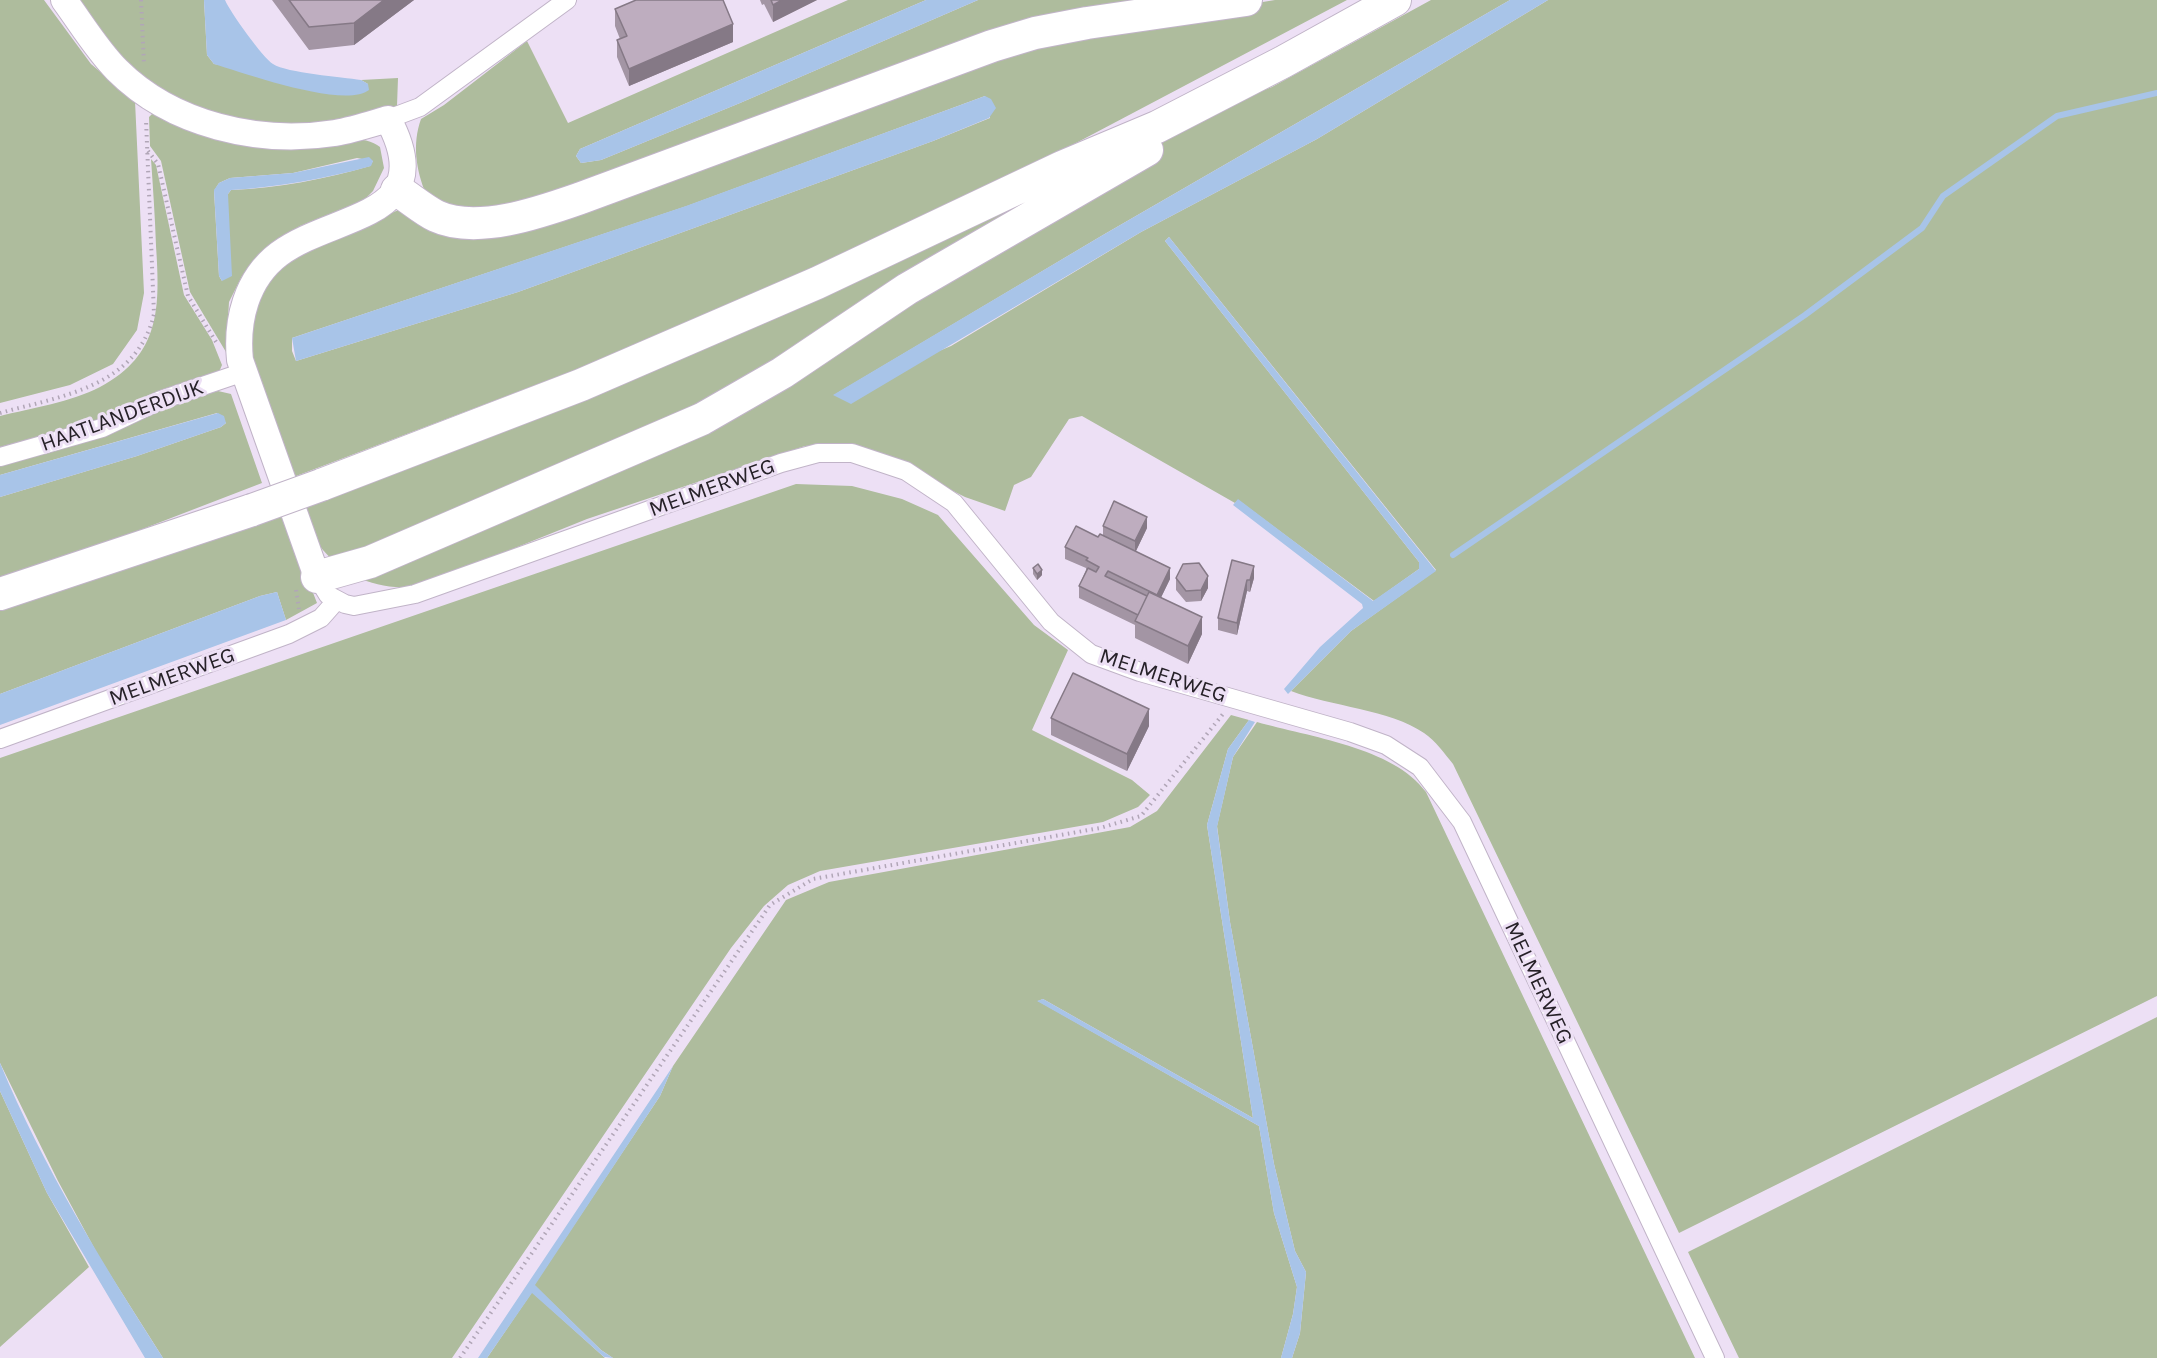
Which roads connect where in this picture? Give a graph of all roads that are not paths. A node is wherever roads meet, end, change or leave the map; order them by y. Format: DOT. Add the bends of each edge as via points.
graph roads {
  1 [pos="64,0"];
  2 [pos="567,0"];
  3 [pos="1246,0"];
  4 [pos="1357,0"];
  5 [pos="1395,0"];
  6 [pos="1283,62"];
  7 [pos="388,119"];
  8 [pos="1062,167"];
  9 [pos="397,190"];
  10 [pos="244,372"];
  11 [pos="0,457"];
  12 [pos="317,577"];
  13 [pos="0,594"];
  14 [pos="336,601"];
  15 [pos="0,739"];
  16 [pos="1715,1358"];
  1 -- 7 [label="street" via="116,69 145,93 203,122 259,135 307,135 335,133"];
  2 -- 7 [label="street" via="434,98"];
  3 -- 9 [label="highway" via="1087,23 1003,43 524,216 453,221 432,213"];
  4 -- 8 [label="highway" via="1145,115"];
  5 -- 6 [label="highway"];
  6 -- 8 [label="highway" via="1157,127"];
  6 -- 12 [label="highway" via="1263,84 953,261 782,373 711,414 394,552"];
  7 -- 9 [label="street" via="404,158"];
  8 -- 13 [label="highway, bridge" via="827,279 468,430 252,510"];
  9 -- 10 [label="street" via="372,210 287,248 261,273 239,323"];
  10 -- 11 [label="street, HAATLANDERDIJK" via="161,400 102,428"];
  10 -- 12 [label="street"];
  12 -- 14 [label="street" via="321,588"];
  14 -- 15 [label="street, MELMERWEG" via="321,618 289,634"];
  14 -- 16 [label="street, MELMERWEG" via="354,606 430,590 818,453 852,453 906,471 954,503 1051,622 1091,654 1140,672 1350,732 1386,745 1420,767 1462,822"];
}
